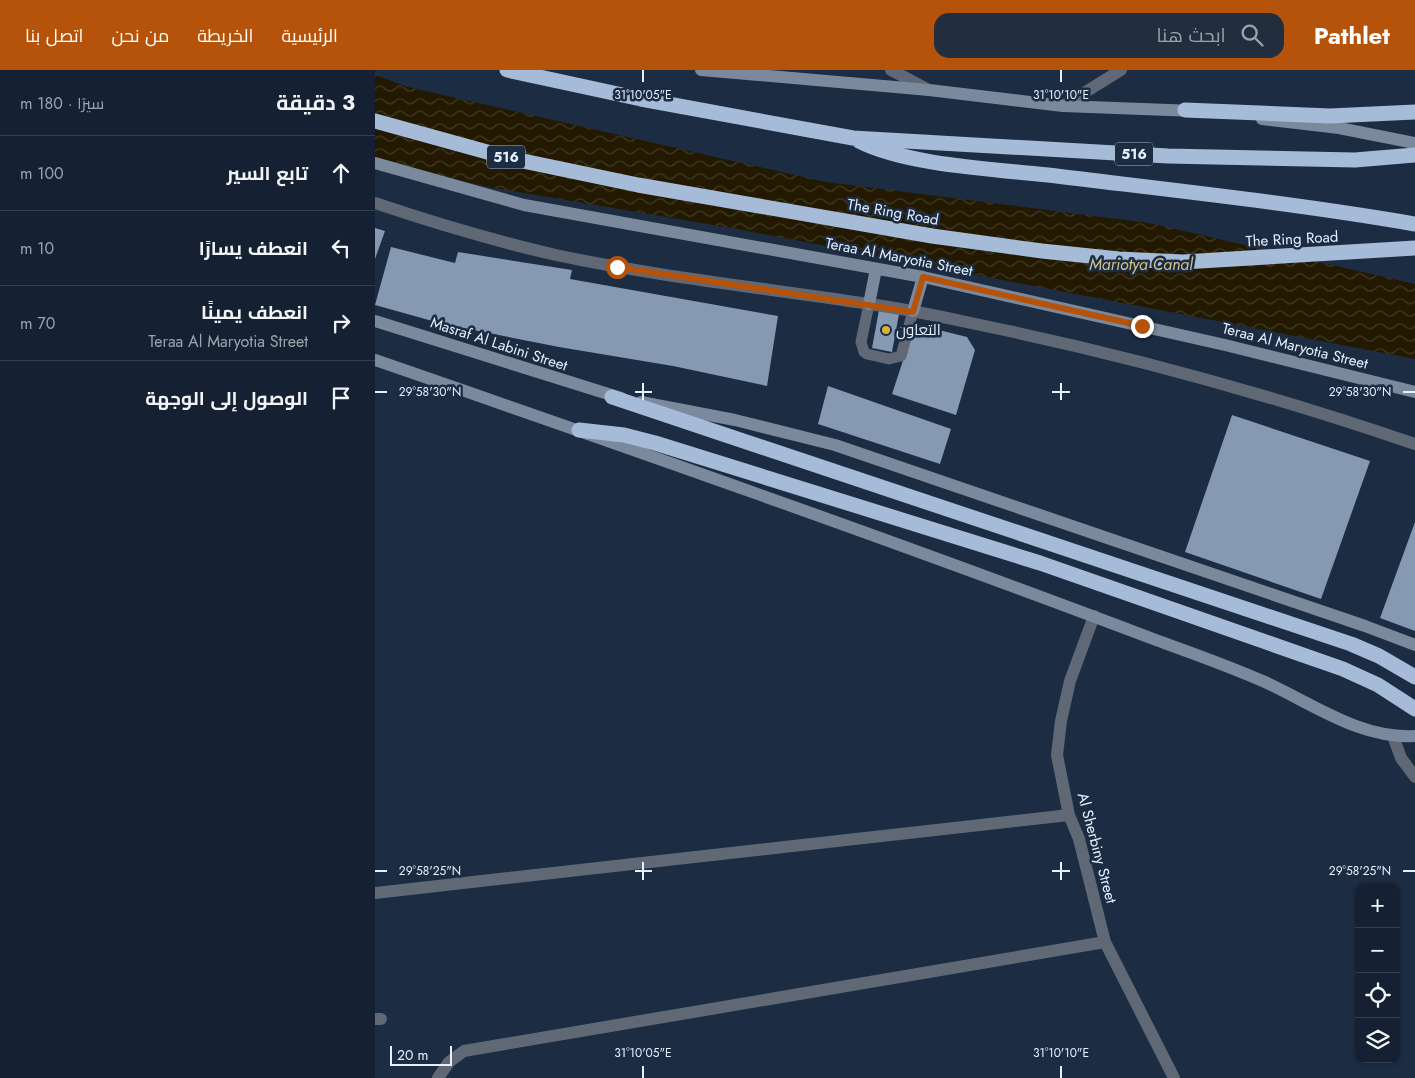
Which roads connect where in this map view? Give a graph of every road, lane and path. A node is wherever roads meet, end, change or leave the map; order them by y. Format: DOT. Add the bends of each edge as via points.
graph roads {
  1 [pos="507,70"];
  2 [pos="701,70"];
  3 [pos="891,70"];
  4 [pos="1121,70"];
  5 [pos="730,72"];
  6 [pos="929,90"];
  7 [pos="1063,106"];
  8 [pos="1185,110"];
  9 [pos="1415,112"];
  10 [pos="375,121"];
  11 [pos="853,138"];
  12 [pos="1415,142"];
  13 [pos="1415,155"];
  14 [pos="375,163"];
  15 [pos="375,203"];
  16 [pos="1415,224"];
  17 [pos="1415,248"];
  18 [pos="876,269"];
  19 [pos="923,277"];
  20 [pos="869,304"];
  21 [pos="913,312"];
  22 [pos="375,321"];
  23 [pos="375,360"];
  24 [pos="1415,392"];
  25 [pos="612,397"];
  26 [pos="579,430"];
  27 [pos="1415,444"];
  28 [pos="1094,616"];
  29 [pos="1415,645"];
  30 [pos="1415,677"];
  31 [pos="1415,709"];
  32 [pos="1415,726"];
  33 [pos="1393,736"];
  34 [pos="1415,736"];
  35 [pos="1415,777"];
  36 [pos="1069,815"];
  37 [pos="375,893"];
  38 [pos="1105,942"];
  39 [pos="438,1078"];
  40 [pos="1174,1078"];
  1 -- 11 [label="highway, 516" via="641,99"];
  2 -- 5 [label="main road"];
  3 -- 6 [label="street"];
  4 -- 7 [label="street"];
  5 -- 6 [label="main road"];
  6 -- 7 [label="main road"];
  7 -- 8 [label="main road"];
  8 -- 9 [label="highway" via="1330,116"];
  8 -- 12 [label="main road" via="1339,128"];
  10 -- 17 [label="highway, The Ring Road / 516" via="509,158 638,186 1041,251 1183,262"];
  11 -- 13 [label="highway, 516" via="1178,156 1355,160"];
  11 -- 16 [label="highway" via="875,149 941,162 1330,209"];
  14 -- 18 [label="main road, Teraa Al Maryotia Street" via="524,205"];
  15 -- 20 [label="street" via="440,224 617,267"];
  18 -- 19 [label="main road, Teraa Al Maryotia Street"];
  18 -- 20 [label="main road"];
  19 -- 21 [label="main road"];
  19 -- 24 [label="main road, Teraa Al Maryotia Street" via="1225,345"];
  20 -- 21 [label="street"];
  20 -- 21 [label="lane" via="870,328 861,342 864,352 889,359 901,356 901,334"];
  21 -- 27 [label="street" via="1152,364"];
  22 -- 25 [label="main road, Masraf Al Labini Street"];
  23 -- 26 [label="main road"];
  25 -- 29 [label="main road, Masraf Al Labini Street" via="677,407 835,445"];
  25 -- 30 [label="highway" via="1351,644"];
  26 -- 28 [label="main road"];
  26 -- 31 [label="highway" via="624,435 655,443 1040,563 1343,669 1378,685"];
  28 -- 33 [label="main road" via="1239,671 1355,725"];
  28 -- 36 [label="street, Al Sherbiny Street" via="1070,681 1061,721 1057,755"];
  32 -- 33 [label="main road"];
  33 -- 34 [label="main road"];
  33 -- 35 [label="street" via="1401,758"];
  36 -- 37 [label="street"];
  36 -- 38 [label="street, Al Sherbiny Street" via="1079,839"];
  38 -- 39 [label="street" via="464,1051 449,1062"];
  38 -- 40 [label="street, Al Sherbiny Street"];
}
